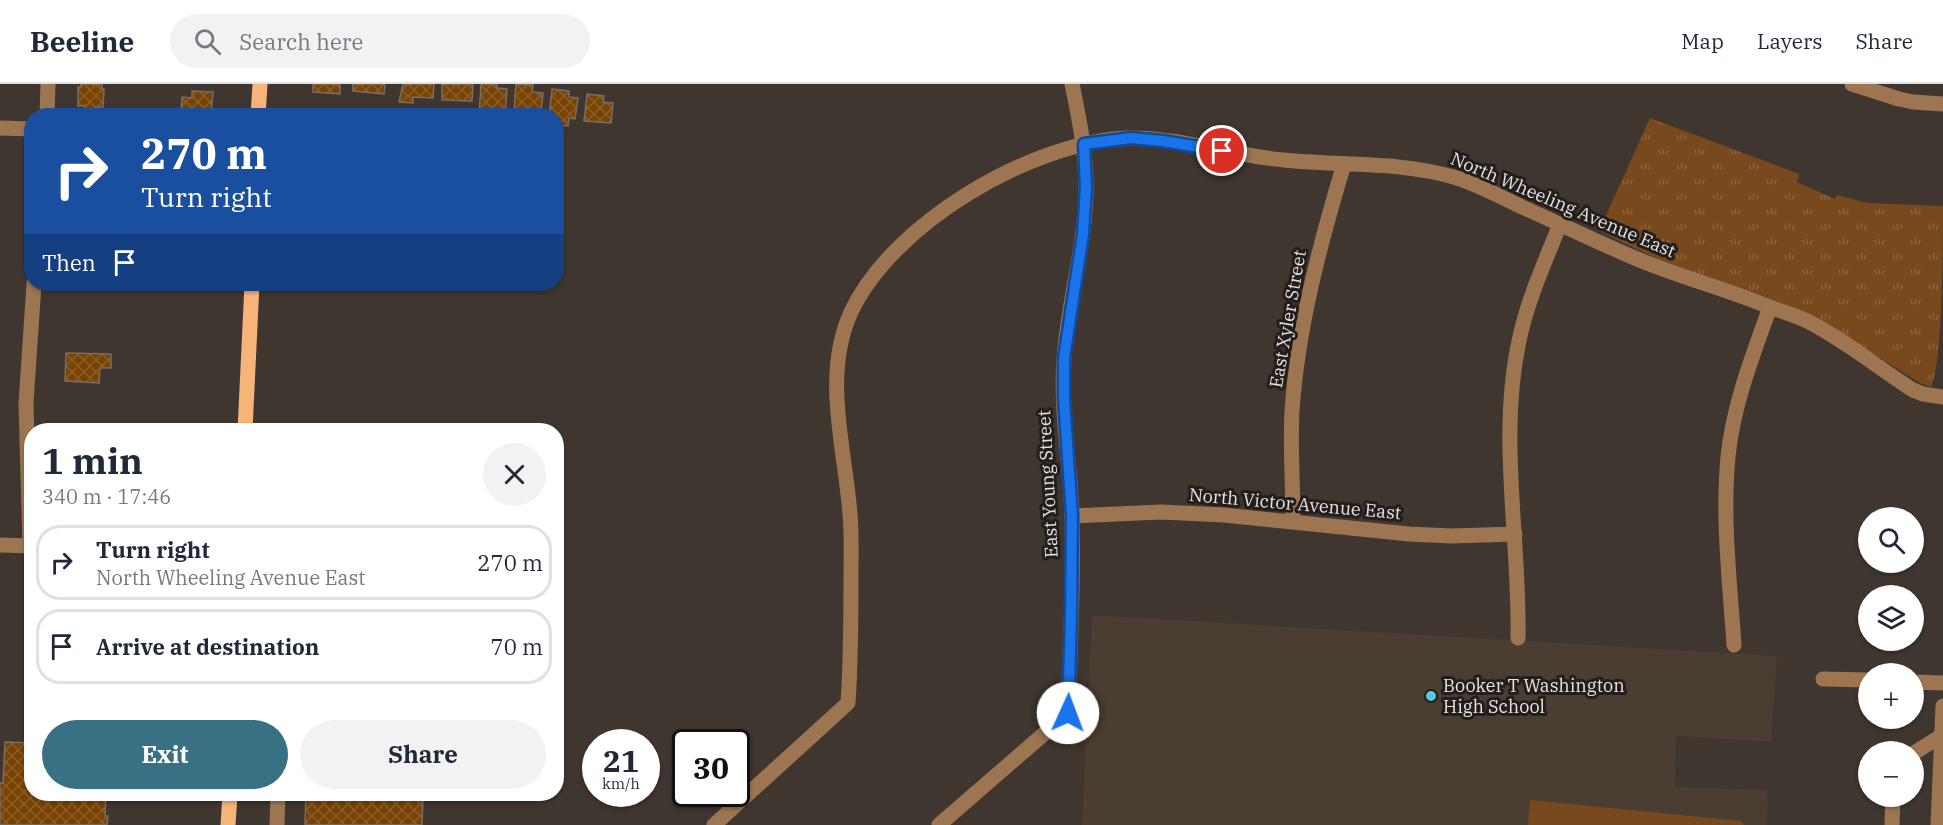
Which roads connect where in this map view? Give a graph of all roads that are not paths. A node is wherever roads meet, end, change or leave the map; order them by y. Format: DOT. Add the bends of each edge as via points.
graph roads {
  1 [pos="48,84"];
  2 [pos="260,84"];
  3 [pos="1072,84"];
  4 [pos="1852,84"];
  5 [pos="1943,104"];
  6 [pos="46,108"];
  7 [pos="258,108"];
  8 [pos="0,128"];
  9 [pos="24,129"];
  10 [pos="1084,144"];
  11 [pos="1344,164"];
  12 [pos="1560,224"];
  13 [pos="34,291"];
  14 [pos="252,291"];
  15 [pos="1770,307"];
  16 [pos="1943,397"];
  17 [pos="27,423"];
  18 [pos="245,423"];
  19 [pos="1072,516"];
  20 [pos="1293,521"];
  21 [pos="1515,534"];
  22 [pos="0,545"];
  23 [pos="24,546"];
  24 [pos="1518,638"];
  25 [pos="1734,645"];
  26 [pos="1823,679"];
  27 [pos="1858,680"];
  28 [pos="1924,682"];
  29 [pos="1943,683"];
  30 [pos="1943,706"];
  31 [pos="1941,736"];
  32 [pos="1924,747"];
  33 [pos="1942,768"];
  34 [pos="230,801"];
  35 [pos="278,801"];
  36 [pos="1893,807"];
  37 [pos="228,825"];
  38 [pos="277,825"];
  39 [pos="714,825"];
  40 [pos="939,825"];
  41 [pos="1892,825"];
  42 [pos="1938,825"];
  1 -- 6 [label="street"];
  2 -- 7 [label="main road"];
  3 -- 10 [label="street, East Young Street"];
  4 -- 5 [label="street" via="1899,99"];
  8 -- 9 [label="street"];
  10 -- 11 [label="street, North Wheeling Avenue East" via="1131,138 1282,160"];
  10 -- 19 [label="street, East Young Street" via="1083,234 1064,358"];
  10 -- 39 [label="street, North Wheeling Avenue East" via="1037,159 935,215 883,262 863,290 841,342 836,374 850,517 848,703"];
  11 -- 12 [label="street, North Wheeling Avenue East" via="1386,165 1457,178"];
  11 -- 20 [label="street, East Xyler Street" via="1309,295 1300,345 1292,412"];
  12 -- 15 [label="street, North Wheeling Avenue East" via="1633,257"];
  12 -- 21 [label="street" via="1530,301 1513,378 1509,424"];
  13 -- 17 [label="street"];
  14 -- 18 [label="main road"];
  15 -- 16 [label="street, North Wheeling Avenue East" via="1838,339 1913,390"];
  15 -- 25 [label="street" via="1748,370 1728,456 1726,500"];
  19 -- 20 [label="street, North Victor Avenue East" via="1161,512"];
  19 -- 40 [label="street, East Young Street" via="1068,713"];
  20 -- 21 [label="street, North Victor Avenue East" via="1409,534"];
  21 -- 24 [label="street"];
  22 -- 23 [label="street"];
  26 -- 27 [label="street"];
  28 -- 29 [label="street"];
  30 -- 31 [label="street"];
  31 -- 32 [label="street"];
  31 -- 33 [label="street"];
  33 -- 42 [label="street"];
  34 -- 37 [label="main road"];
  35 -- 38 [label="street"];
  36 -- 41 [label="street"];
}
